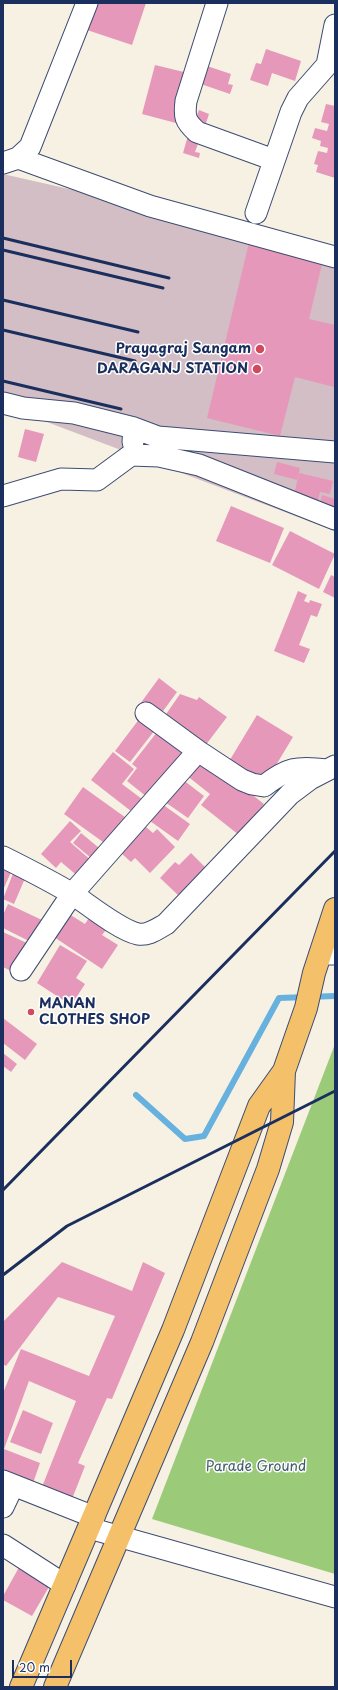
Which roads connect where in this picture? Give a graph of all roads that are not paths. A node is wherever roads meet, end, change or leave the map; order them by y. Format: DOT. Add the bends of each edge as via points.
graph roads {
  1 [pos="87,3"];
  2 [pos="217,3"];
  3 [pos="335,25"];
  4 [pos="274,160"];
  5 [pos="10,161"];
  6 [pos="256,214"];
  7 [pos="335,257"];
  8 [pos="3,403"];
  9 [pos="134,428"];
  10 [pos="335,452"];
  11 [pos="131,455"];
  12 [pos="3,496"];
  13 [pos="335,519"];
  14 [pos="146,713"];
  15 [pos="198,751"];
  16 [pos="331,768"];
  17 [pos="3,857"];
  18 [pos="72,894"];
  19 [pos="335,909"];
  20 [pos="323,960"];
  21 [pos="21,970"];
  22 [pos="284,1071"];
  23 [pos="8,1483"];
  24 [pos="3,1507"];
  25 [pos="91,1522"];
  26 [pos="120,1537"];
  27 [pos="3,1545"];
  28 [pos="65,1585"];
  29 [pos="335,1597"];
  30 [pos="21,1687"];
  31 [pos="55,1687"];
  1 -- 5 [label="street" via="30,147"];
  2 -- 4 [label="street" via="184,114 188,124 197,132"];
  3 -- 4 [label="street" via="326,65 298,98"];
  4 -- 6 [label="street"];
  5 -- 7 [label="street" via="150,206"];
  8 -- 9 [label="street" via="23,408 74,413"];
  9 -- 10 [label="street" via="158,437"];
  9 -- 11 [label="street"];
  11 -- 12 [label="street" via="97,480 61,479"];
  11 -- 13 [label="street" via="159,456 199,465"];
  14 -- 15 [label="street"];
  15 -- 16 [label="street" via="242,780 264,786 280,773 297,769"];
  15 -- 18 [label="street"];
  16 -- 18 [label="street" via="290,794 166,924 148,934 138,934 123,927"];
  17 -- 18 [label="street"];
  18 -- 21 [label="street"];
  19 -- 20 [label="main road"];
  20 -- 22 [label="main road"];
  22 -- 25 [label="main road" via="259,1106 173,1330"];
  22 -- 26 [label="main road" via="282,1122 268,1169 202,1342"];
  23 -- 24 [label="street"];
  23 -- 25 [label="street"];
  25 -- 26 [label="street"];
  25 -- 28 [label="main road"];
  26 -- 29 [label="street"];
  26 -- 31 [label="main road"];
  27 -- 28 [label="street"];
  28 -- 30 [label="main road"];
}
